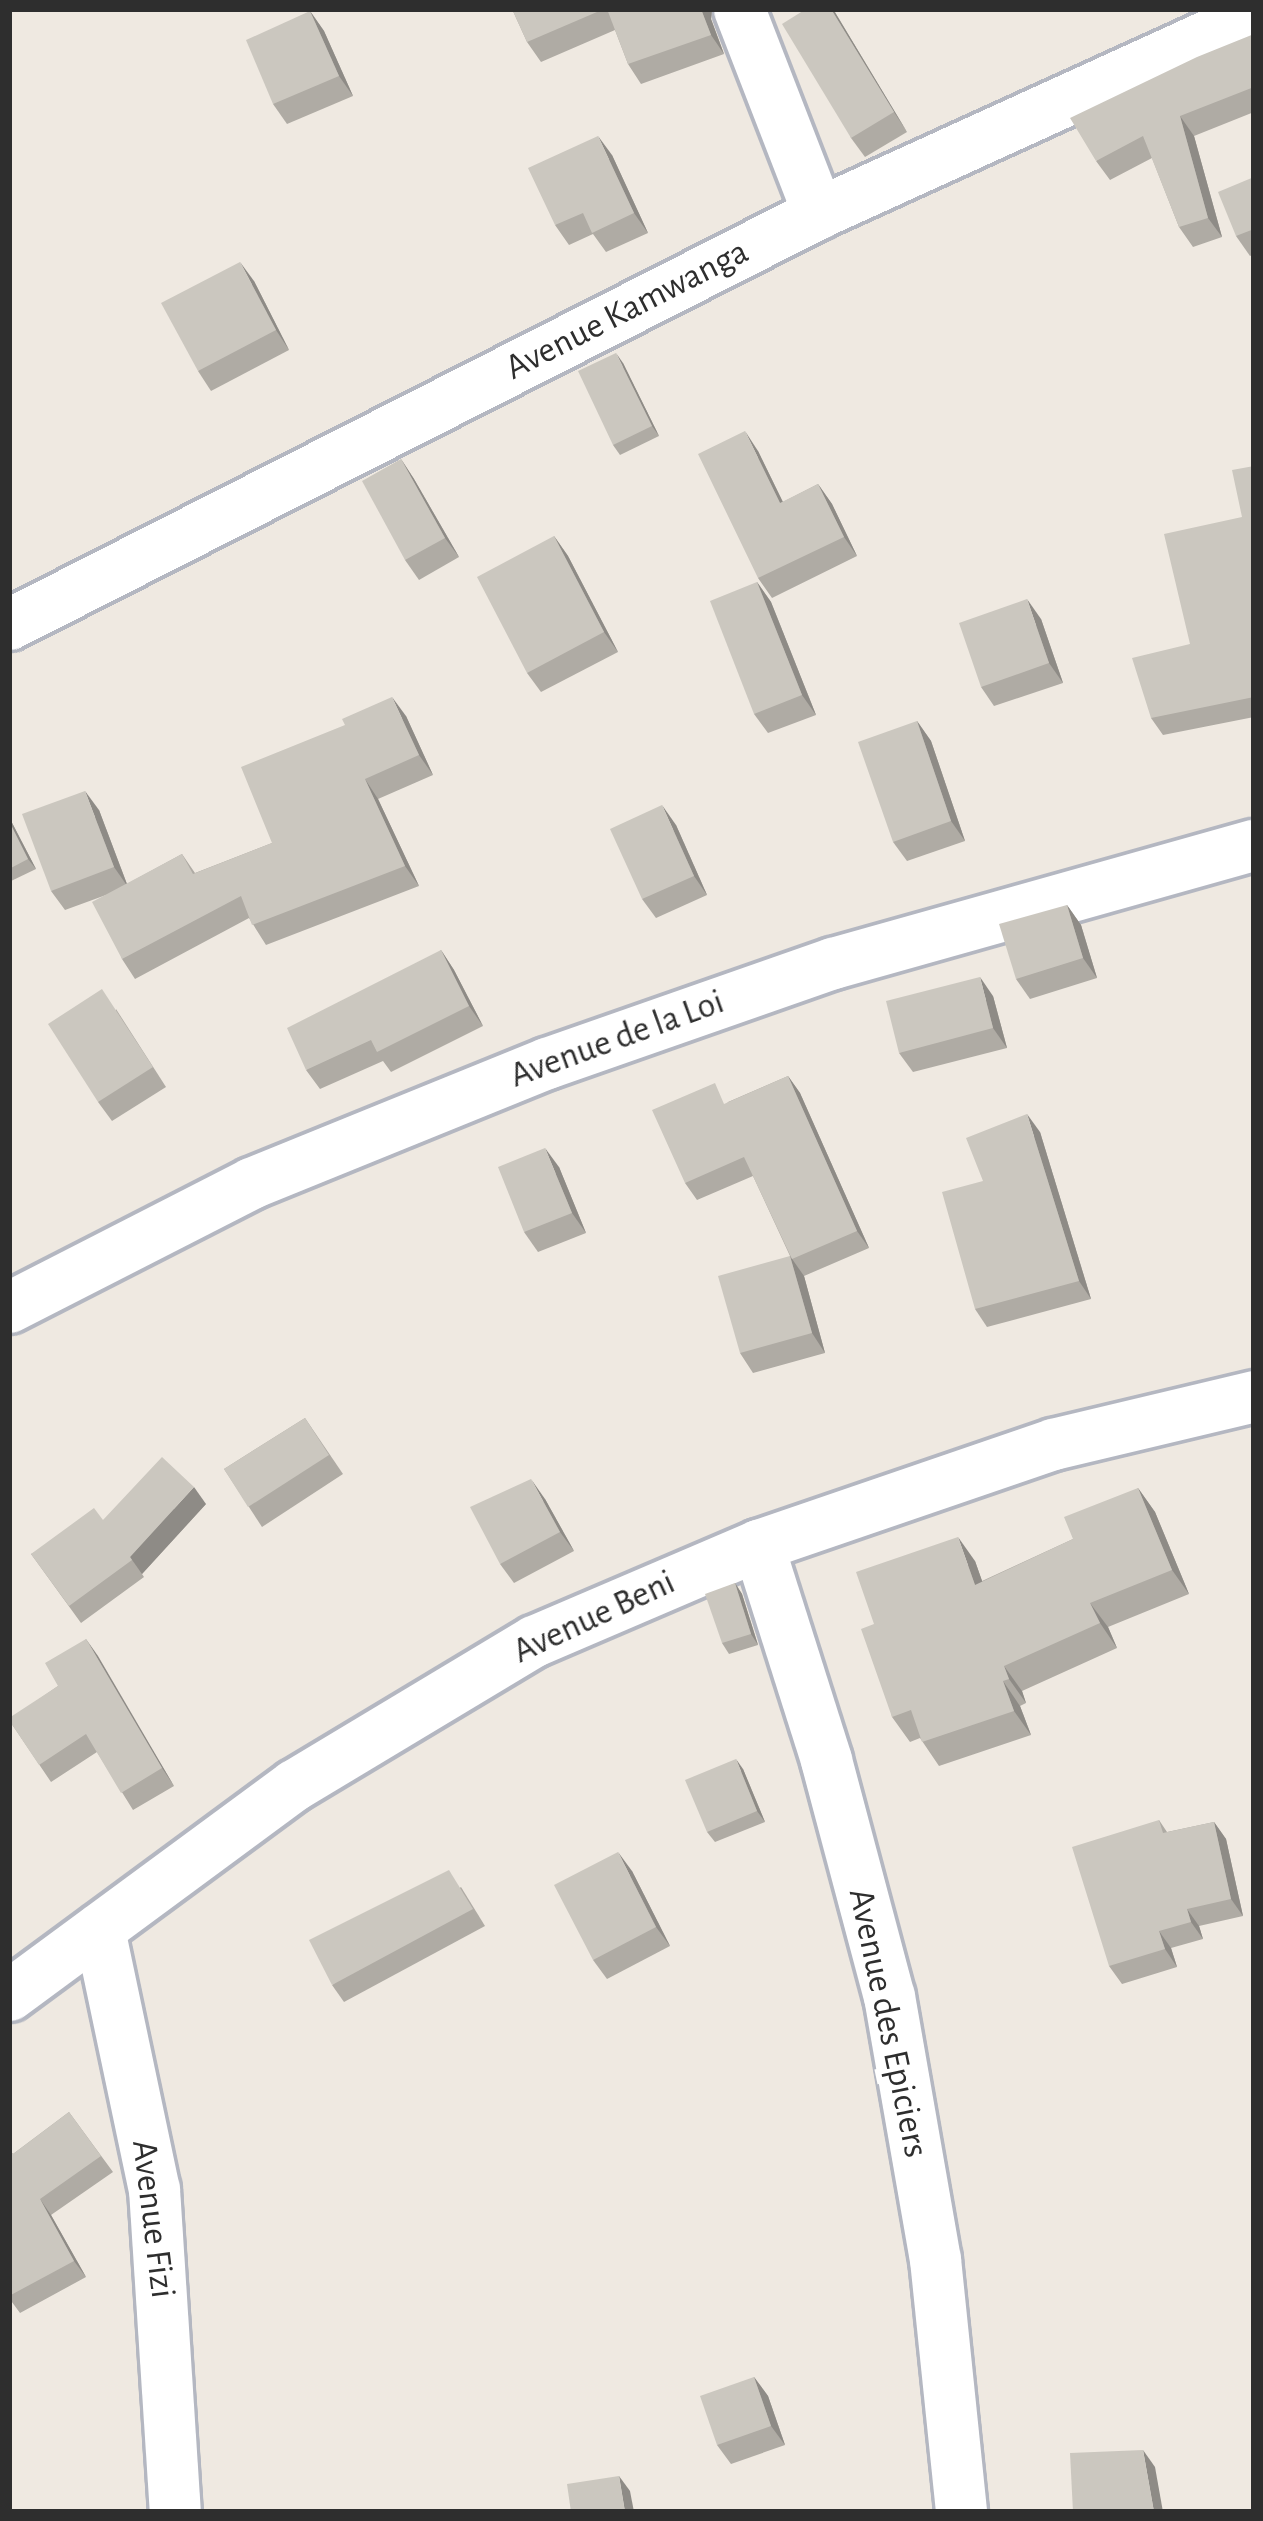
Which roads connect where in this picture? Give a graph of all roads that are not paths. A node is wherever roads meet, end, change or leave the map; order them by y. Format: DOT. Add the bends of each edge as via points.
graph roads {
  1 [pos="739,9"];
  2 [pos="1254,14"];
  3 [pos="818,213"];
  4 [pos="9,624"];
  5 [pos="1254,845"];
  6 [pos="9,1307"];
  7 [pos="1254,1396"];
  8 [pos="758,1545"];
  9 [pos="99,1929"];
  10 [pos="9,1995"];
  11 [pos="175,2512"];
  12 [pos="961,2512"];
  1 -- 3 [label="street"];
  2 -- 3 [label="street, Avenue Kamwanga"];
  3 -- 4 [label="street, Avenue Kamwanga"];
  5 -- 6 [label="street, Avenue de la Loi" via="833,964 548,1063 251,1183"];
  7 -- 8 [label="street, Avenue Beni" via="1052,1444"];
  8 -- 9 [label="street, Avenue Beni" via="515,1652 294,1785"];
  8 -- 12 [label="street, Avenue des Epiciers" via="889,1996 935,2259"];
  9 -- 10 [label="street, Avenue Beni"];
  9 -- 11 [label="street, Avenue Fizi" via="154,2189"];
}
